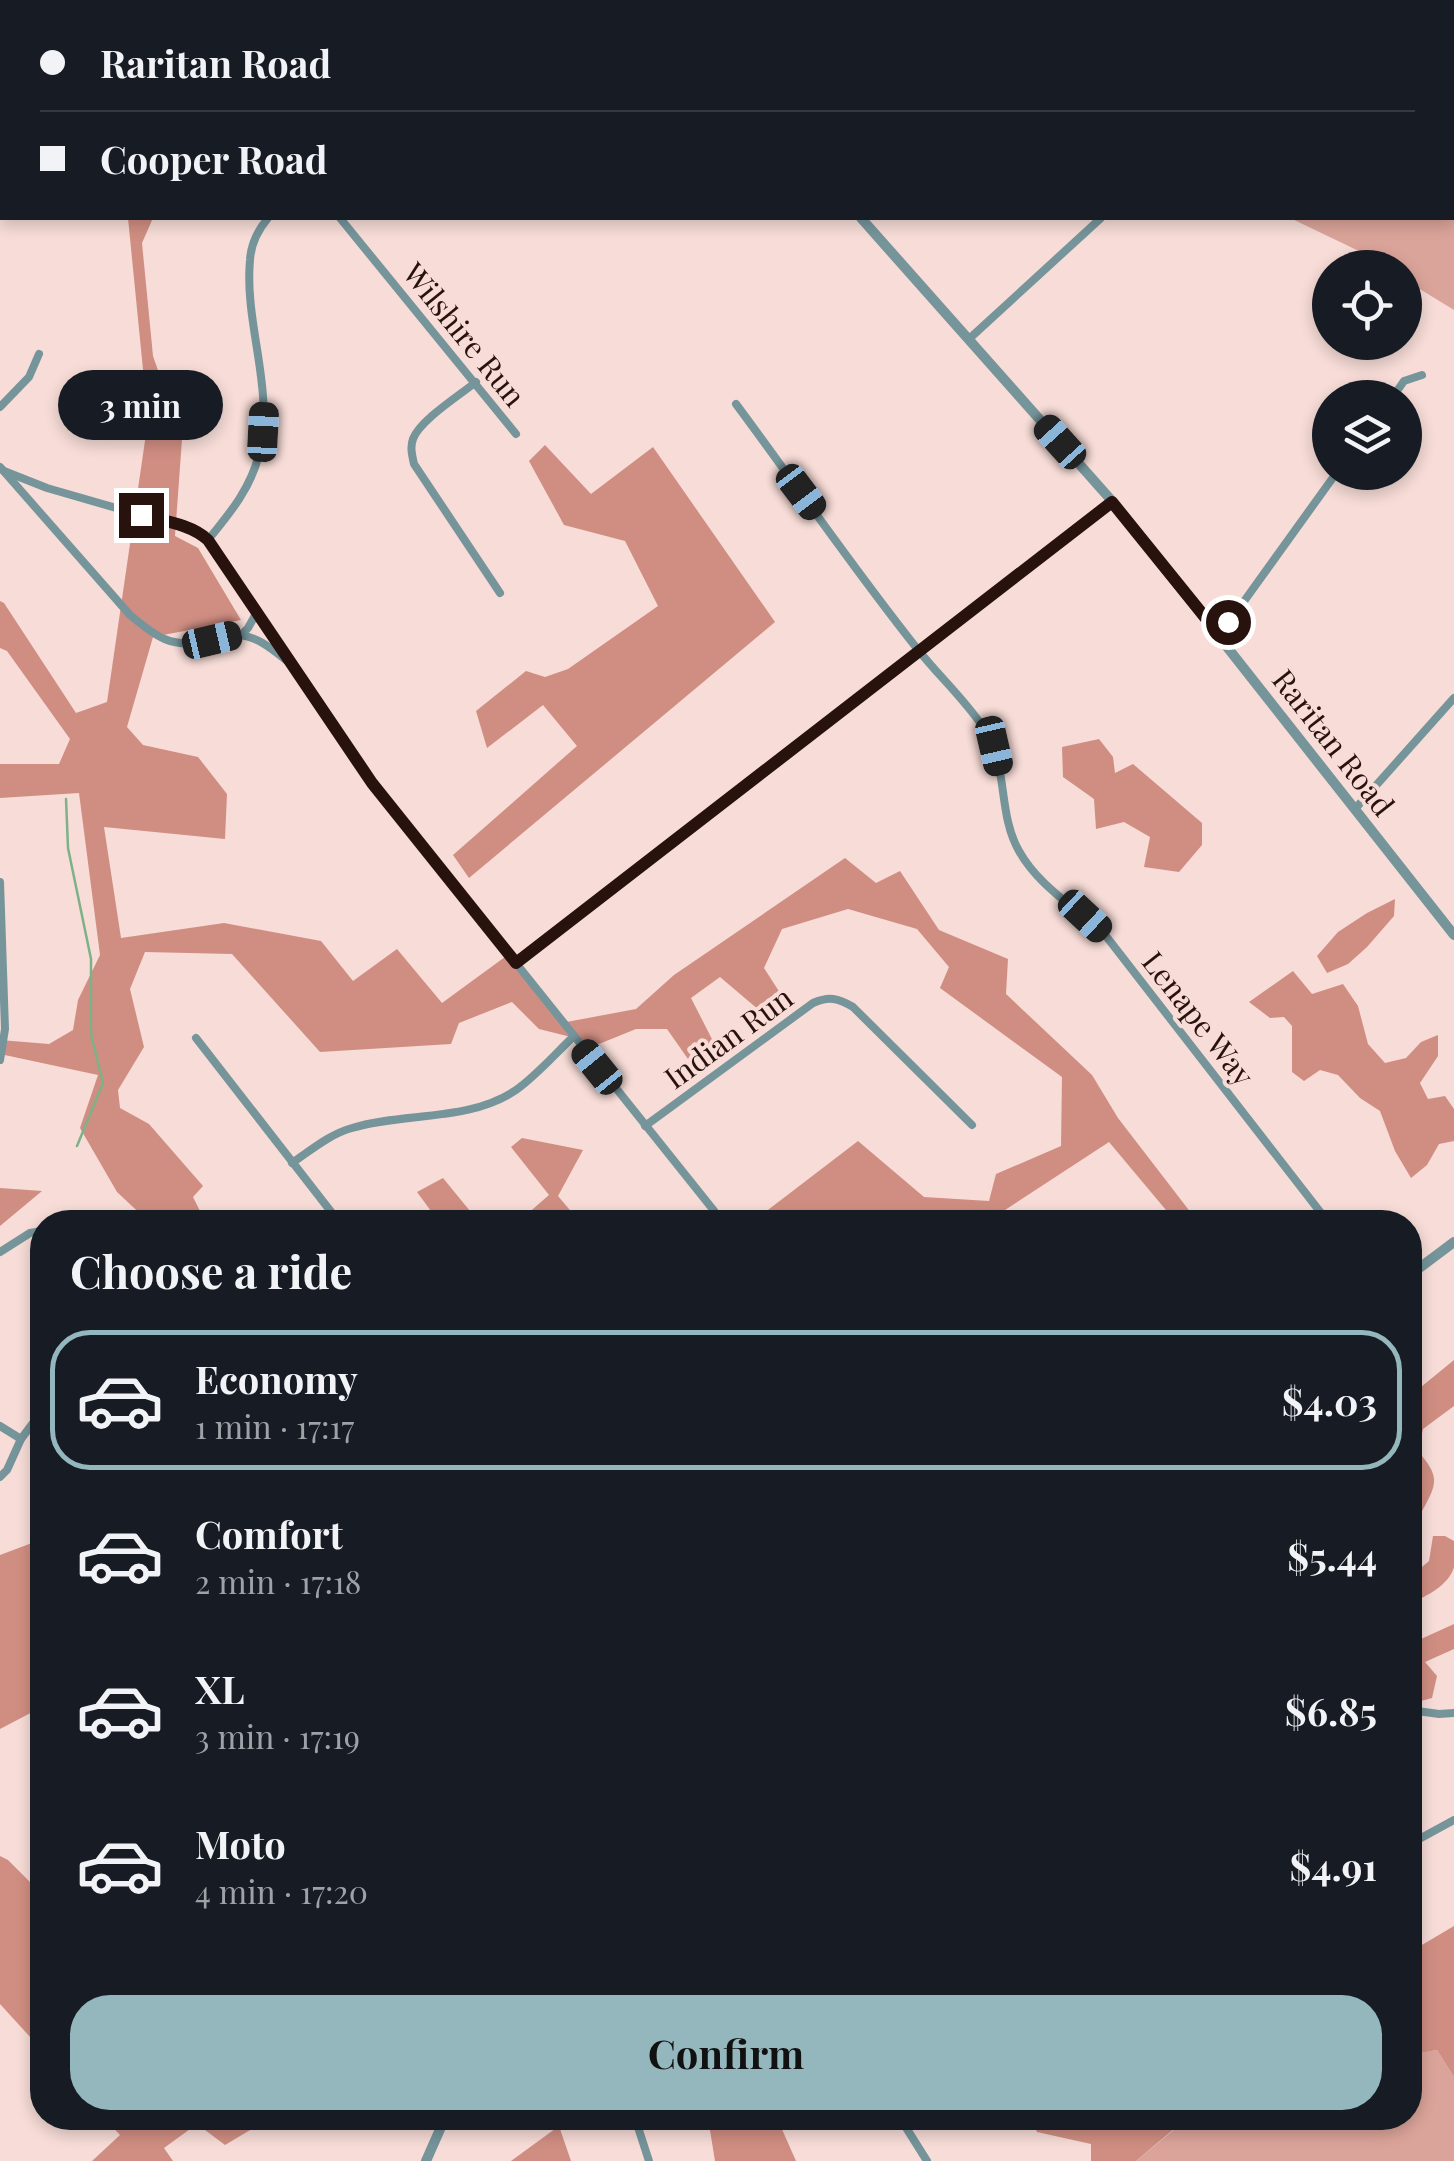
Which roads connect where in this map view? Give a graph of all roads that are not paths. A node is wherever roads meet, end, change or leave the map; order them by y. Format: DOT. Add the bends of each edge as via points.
graph roads {
  1 [pos="266,220"];
  2 [pos="342,220"];
  3 [pos="863,220"];
  4 [pos="1099,220"];
  5 [pos="969,339"];
  6 [pos="40,354"];
  7 [pos="1422,374"];
  8 [pos="1407,380"];
  9 [pos="476,382"];
  10 [pos="736,404"];
  11 [pos="0,408"];
  12 [pos="516,434"];
  13 [pos="1,470"];
  14 [pos="1324,490"];
  15 [pos="41,498"];
  16 [pos="1112,502"];
  17 [pos="208,540"];
  18 [pos="500,593"];
  19 [pos="257,612"];
  20 [pos="1217,632"];
  21 [pos="240,635"];
  22 [pos="919,650"];
  23 [pos="292,664"];
  24 [pos="1454,698"];
  25 [pos="1355,810"];
  26 [pos="0,882"];
  27 [pos="1454,934"];
  28 [pos="516,963"];
  29 [pos="2,1000"];
  30 [pos="573,1037"];
  31 [pos="196,1038"];
  32 [pos="0,1060"];
  33 [pos="645,1126"];
  34 [pos="972,1126"];
  35 [pos="292,1163"];
  36 [pos="329,1210"];
  37 [pos="713,1210"];
  38 [pos="1319,1210"];
  39 [pos="30,1233"];
  40 [pos="1454,1242"];
  41 [pos="0,1252"];
  42 [pos="1422,1267"];
  43 [pos="0,1426"];
  44 [pos="30,1427"];
  45 [pos="21,1439"];
  46 [pos="0,1477"];
  47 [pos="1422,1712"];
  48 [pos="1454,1713"];
  49 [pos="1454,1820"];
  50 [pos="1422,1837"];
  51 [pos="440,2130"];
  52 [pos="640,2130"];
  53 [pos="907,2130"];
  54 [pos="426,2161"];
  55 [pos="650,2161"];
  56 [pos="926,2161"];
  1 -- 17 [label="street" via="250,258 264,410 260,451 237,504"];
  2 -- 9 [label="street, Wilshire Run"];
  3 -- 5 [label="street, Raritan Road"];
  4 -- 5 [label="street"];
  5 -- 16 [label="street, Raritan Road"];
  6 -- 11 [label="street"];
  7 -- 8 [label="street"];
  9 -- 12 [label="street, Wilshire Run"];
  9 -- 18 [label="street" via="419,430 411,453"];
  10 -- 22 [label="street, Lenape Way"];
  13 -- 15 [label="street"];
  13 -- 15 [label="street"];
  14 -- 20 [label="street"];
  15 -- 17 [label="street" via="189,528"];
  15 -- 21 [label="street" via="130,615 159,638 192,644"];
  16 -- 20 [label="street, Raritan Road"];
  16 -- 22 [label="street"];
  17 -- 19 [label="street"];
  19 -- 21 [label="street"];
  19 -- 23 [label="street"];
  20 -- 25 [label="street, Raritan Road"];
  21 -- 23 [label="street"];
  22 -- 28 [label="street"];
  22 -- 38 [label="street, Lenape Way" via="994,746 1019,852 1052,891 1106,936"];
  23 -- 28 [label="street" via="372,783"];
  24 -- 25 [label="street"];
  25 -- 27 [label="street, Raritan Road"];
  26 -- 29 [label="street"];
  28 -- 30 [label="street"];
  29 -- 32 [label="street"];
  30 -- 33 [label="street"];
  30 -- 35 [label="street" via="516,1090 491,1102 346,1129"];
  31 -- 35 [label="street"];
  33 -- 34 [label="street, Indian Run" via="825,998 853,1007"];
  33 -- 37 [label="street"];
  35 -- 36 [label="street"];
  39 -- 41 [label="street"];
  40 -- 42 [label="street"];
  43 -- 45 [label="street"];
  44 -- 45 [label="street"];
  45 -- 46 [label="street"];
  47 -- 48 [label="street"];
  49 -- 50 [label="street"];
  51 -- 54 [label="street"];
  52 -- 55 [label="street"];
  53 -- 56 [label="street"];
}
